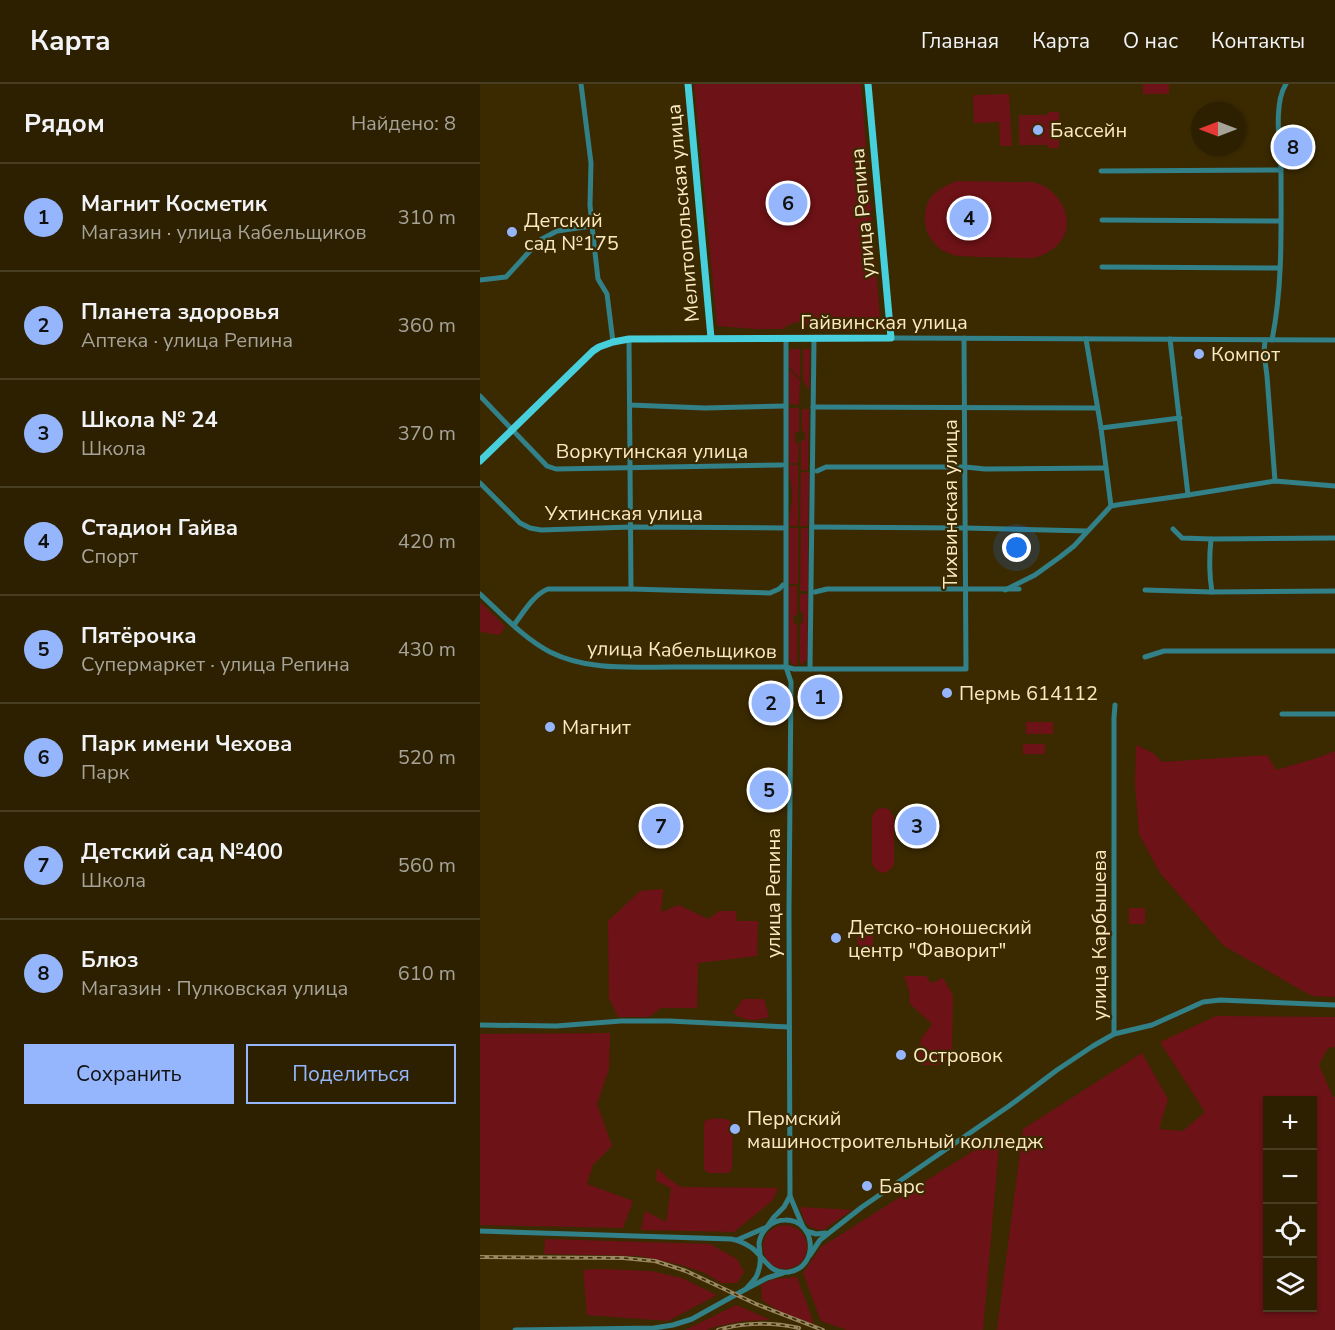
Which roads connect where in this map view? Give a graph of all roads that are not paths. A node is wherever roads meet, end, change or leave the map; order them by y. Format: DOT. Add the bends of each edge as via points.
graph roads {
  1 [pos="581,84"];
  2 [pos="688,84"];
  3 [pos="868,84"];
  4 [pos="1286,84"];
  5 [pos="1281,170"];
  6 [pos="1101,171"];
  7 [pos="1102,220"];
  8 [pos="1280,221"];
  9 [pos="592,226"];
  10 [pos="1102,267"];
  11 [pos="1280,268"];
  12 [pos="480,280"];
  13 [pos="711,338"];
  14 [pos="786,338"];
  15 [pos="814,338"];
  16 [pos="891,338"];
  17 [pos="964,338"];
  18 [pos="629,339"];
  19 [pos="1086,339"];
  20 [pos="1170,339"];
  21 [pos="1264,340"];
  22 [pos="1272,340"];
  23 [pos="1335,340"];
  24 [pos="613,342"];
  25 [pos="480,396"];
  26 [pos="630,405"];
  27 [pos="786,406"];
  28 [pos="813,406"];
  29 [pos="964,407"];
  30 [pos="1096,408"];
  31 [pos="1180,418"];
  32 [pos="1101,428"];
  33 [pos="512,430"];
  34 [pos="480,461"];
  35 [pos="782,465"];
  36 [pos="965,467"];
  37 [pos="630,468"];
  38 [pos="1106,468"];
  39 [pos="817,471"];
  40 [pos="1275,481"];
  41 [pos="480,483"];
  42 [pos="1335,486"];
  43 [pos="1188,495"];
  44 [pos="1112,506"];
  45 [pos="631,527"];
  46 [pos="812,527"];
  47 [pos="786,528"];
  48 [pos="965,528"];
  49 [pos="1173,529"];
  50 [pos="1087,531"];
  51 [pos="1335,538"];
  52 [pos="1211,539"];
  53 [pos="783,585"];
  54 [pos="631,589"];
  55 [pos="965,589"];
  56 [pos="1019,589"];
  57 [pos="1005,590"];
  58 [pos="1145,590"];
  59 [pos="1335,591"];
  60 [pos="815,592"];
  61 [pos="1212,592"];
  62 [pos="480,594"];
  63 [pos="514,625"];
  64 [pos="1335,651"];
  65 [pos="1144,657"];
  66 [pos="786,667"];
  67 [pos="799,669"];
  68 [pos="810,669"];
  69 [pos="966,669"];
  70 [pos="791,682"];
  71 [pos="1115,705"];
  72 [pos="1282,714"];
  73 [pos="1335,714"];
  74 [pos="1335,1005"];
  75 [pos="480,1025"];
  76 [pos="789,1027"];
  77 [pos="1114,1034"];
  78 [pos="790,1196"];
  79 [pos="767,1227"];
  80 [pos="805,1229"];
  81 [pos="480,1231"];
  82 [pos="830,1232"];
  83 [pos="737,1240"];
  84 [pos="810,1255"];
  85 [pos="760,1256"];
  86 [pos="786,1272"];
  87 [pos="746,1289"];
  88 [pos="654,1329"];
  89 [pos="515,1330"];
  1 -- 9 [label="street" via="591,163"];
  2 -- 13 [label="main road, Мелитопольская улица"];
  3 -- 16 [label="main road, улица Репина"];
  4 -- 5 [label="street" via="1280,100"];
  5 -- 6 [label="street"];
  5 -- 8 [label="street"];
  7 -- 8 [label="street"];
  8 -- 11 [label="street"];
  9 -- 12 [label="street" via="557,231 540,240 506,277"];
  9 -- 24 [label="street" via="598,279 608,297"];
  10 -- 11 [label="street"];
  11 -- 22 [label="street"];
  13 -- 14 [label="main road, Гайвинская улица"];
  13 -- 18 [label="main road, Гайвинская улица"];
  14 -- 15 [label="main road, Гайвинская улица"];
  14 -- 27 [label="street, улица Репина"];
  15 -- 16 [label="main road, Гайвинская улица"];
  15 -- 28 [label="street"];
  16 -- 17 [label="street, Гайвинская улица"];
  17 -- 19 [label="street, Гайвинская улица"];
  17 -- 29 [label="street, Тихвинская улица"];
  18 -- 24 [label="main road, Гайвинская улица"];
  18 -- 26 [label="street"];
  19 -- 20 [label="street, Гайвинская улица"];
  19 -- 30 [label="street"];
  20 -- 21 [label="street, Гайвинская улица"];
  20 -- 31 [label="street"];
  21 -- 22 [label="street, Гайвинская улица"];
  21 -- 40 [label="street"];
  22 -- 23 [label="street, Гайвинская улица"];
  24 -- 33 [label="main road, Гайвинская улица" via="594,351"];
  25 -- 33 [label="street, Воркутинская улица"];
  26 -- 27 [label="street"];
  26 -- 37 [label="street"];
  27 -- 47 [label="street, улица Репина"];
  28 -- 29 [label="street"];
  28 -- 46 [label="street"];
  29 -- 30 [label="street"];
  29 -- 36 [label="street, Тихвинская улица"];
  30 -- 32 [label="street"];
  31 -- 32 [label="street"];
  31 -- 43 [label="street"];
  32 -- 38 [label="street"];
  33 -- 34 [label="main road, Гайвинская улица"];
  33 -- 37 [label="street, Воркутинская улица" via="547,466 556,469"];
  35 -- 37 [label="street, Воркутинская улица"];
  36 -- 38 [label="street"];
  36 -- 39 [label="street" via="826,467"];
  36 -- 48 [label="street, Тихвинская улица"];
  37 -- 45 [label="street"];
  38 -- 44 [label="street"];
  40 -- 42 [label="street"];
  40 -- 43 [label="street"];
  41 -- 45 [label="street, Ухтинская улица" via="530,528"];
  43 -- 44 [label="street"];
  44 -- 50 [label="street"];
  45 -- 47 [label="street, Ухтинская улица"];
  45 -- 54 [label="street"];
  46 -- 48 [label="street"];
  46 -- 68 [label="street"];
  47 -- 66 [label="street, улица Репина"];
  48 -- 50 [label="street"];
  48 -- 55 [label="street, Тихвинская улица"];
  49 -- 52 [label="street" via="1182,538"];
  50 -- 57 [label="street" via="1074,546 1035,575"];
  51 -- 52 [label="street"];
  52 -- 61 [label="street"];
  53 -- 54 [label="street" via="770,593"];
  54 -- 63 [label="street" via="548,589"];
  55 -- 57 [label="street"];
  55 -- 60 [label="street" via="827,588"];
  55 -- 69 [label="street, Тихвинская улица"];
  56 -- 57 [label="street"];
  58 -- 61 [label="street"];
  59 -- 61 [label="street"];
  62 -- 63 [label="street, улица Кабельщиков"];
  63 -- 66 [label="street, улица Кабельщиков" via="550,652 587,665"];
  64 -- 65 [label="street" via="1164,651"];
  66 -- 67 [label="street, улица Кабельщиков"];
  66 -- 70 [label="street, улица Репина"];
  67 -- 68 [label="street, улица Кабельщиков"];
  67 -- 70 [label="street, улица Кабельщиков"];
  68 -- 69 [label="street, улица Кабельщиков"];
  70 -- 76 [label="street, улица Репина"];
  71 -- 77 [label="street, улица Карбышева"];
  72 -- 73 [label="street"];
  74 -- 77 [label="street" via="1203,1002 1152,1025"];
  75 -- 76 [label="street" via="670,1020"];
  76 -- 78 [label="street, улица Репина"];
  77 -- 82 [label="street, улица Карбышева" via="1057,1070"];
  78 -- 79 [label="street"];
  78 -- 80 [label="street"];
  79 -- 80 [label="street" via="783,1220"];
  79 -- 83 [label="street"];
  79 -- 85 [label="street" via="759,1242"];
  80 -- 82 [label="street" via="821,1234"];
  80 -- 84 [label="street" via="812,1247"];
  81 -- 83 [label="street"];
  82 -- 84 [label="street, улица Карбышева"];
  83 -- 85 [label="street"];
  84 -- 86 [label="street" via="800,1268"];
  85 -- 86 [label="street" via="776,1271"];
  85 -- 87 [label="street" via="756,1278"];
  86 -- 87 [label="street"];
  87 -- 88 [label="street" via="692,1319"];
  88 -- 89 [label="street"];
}
